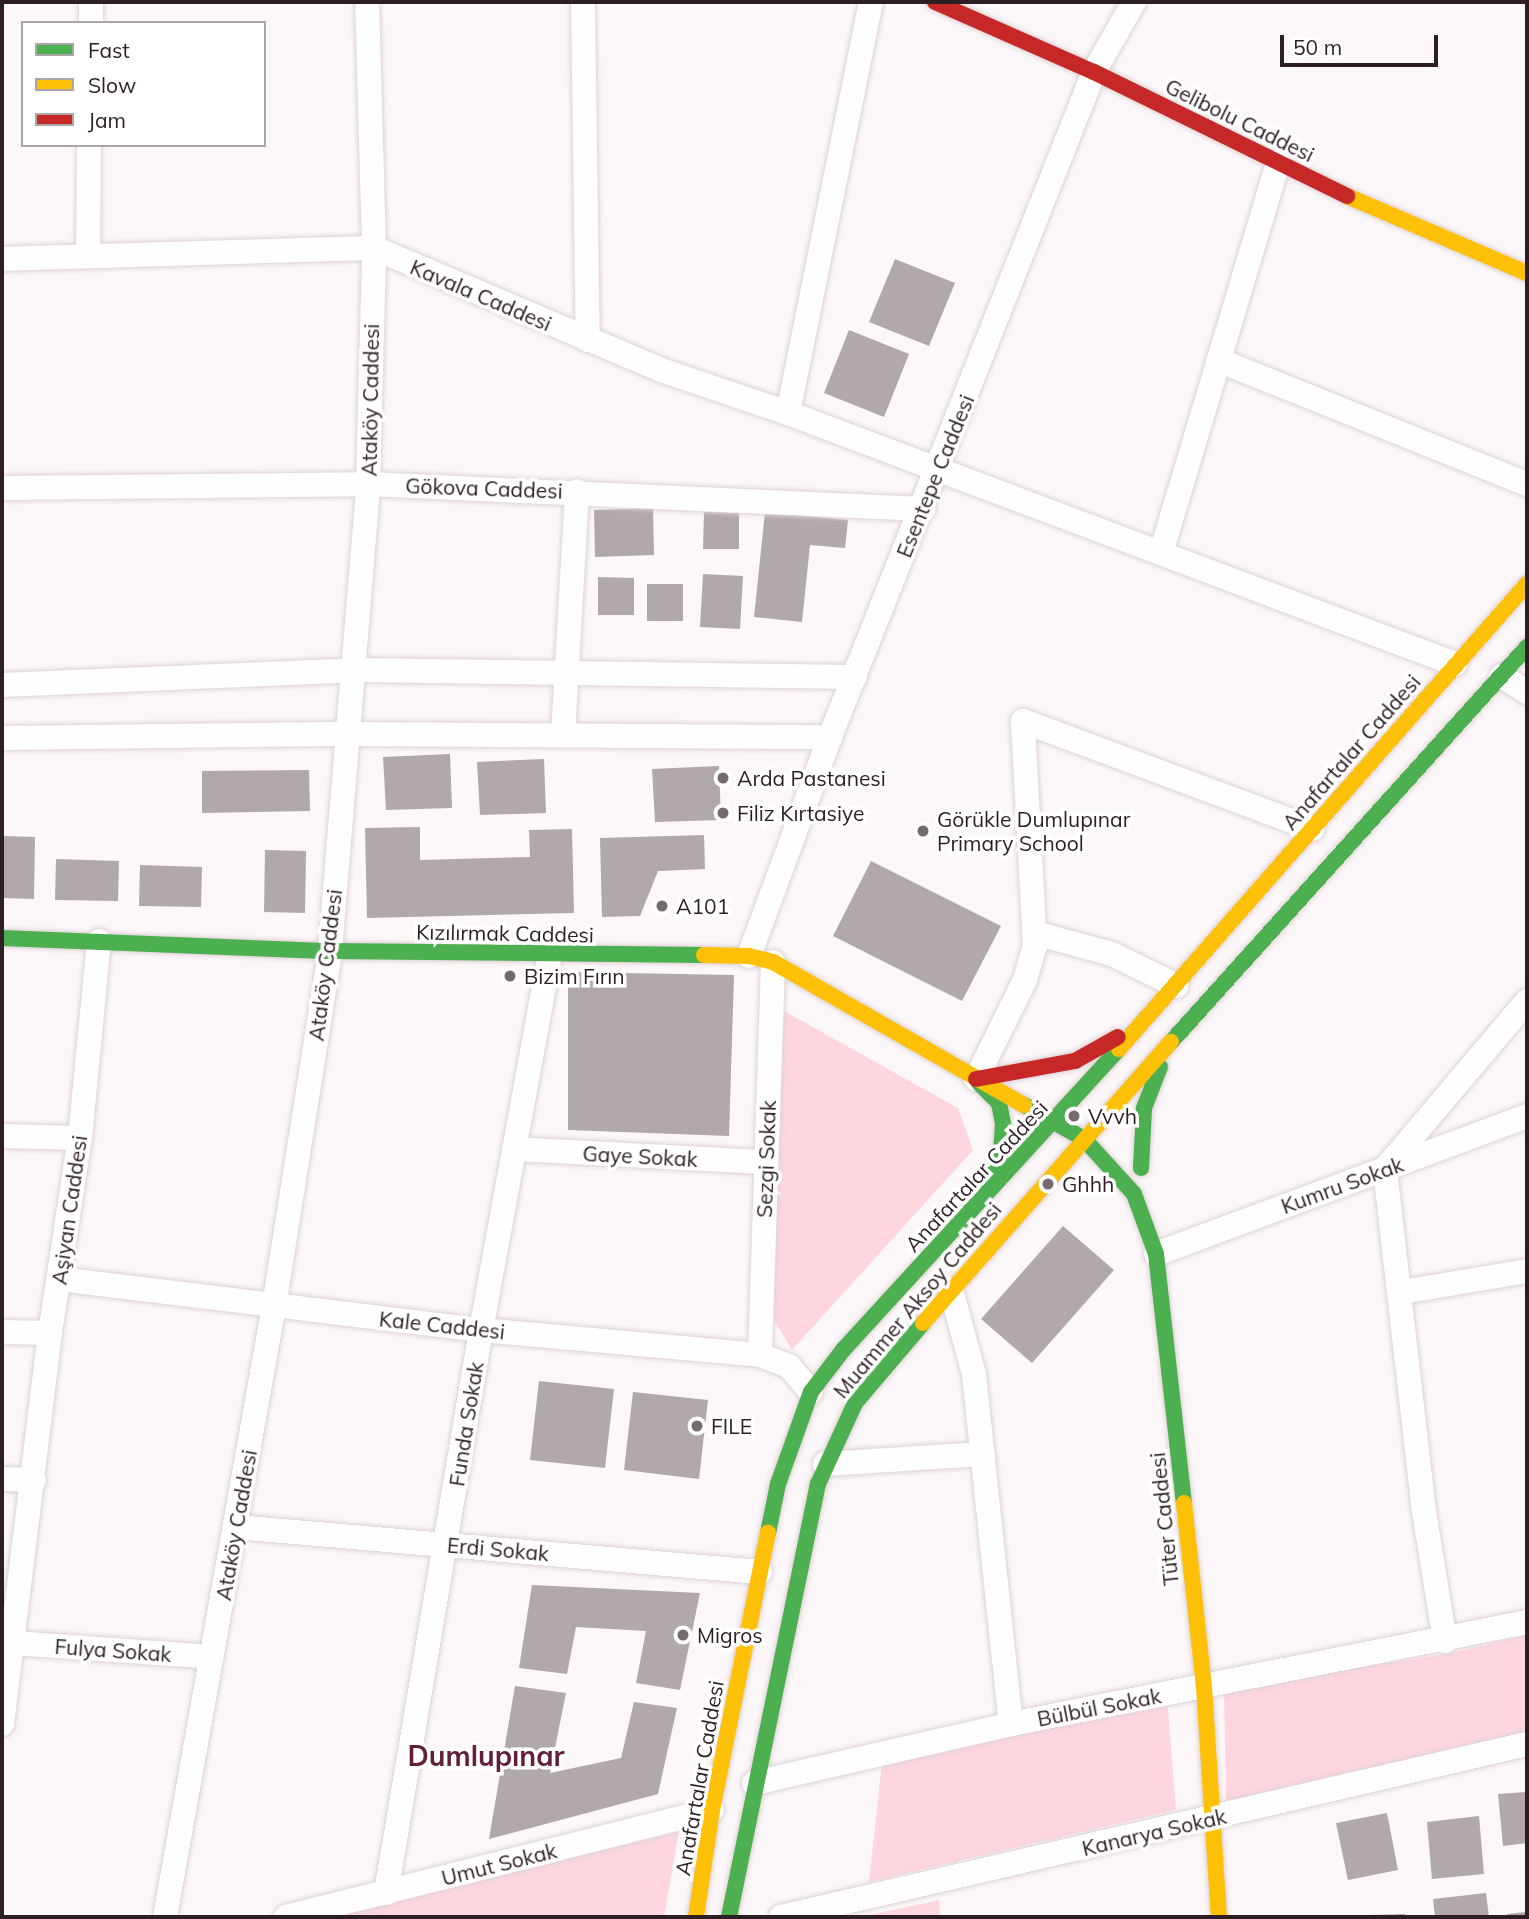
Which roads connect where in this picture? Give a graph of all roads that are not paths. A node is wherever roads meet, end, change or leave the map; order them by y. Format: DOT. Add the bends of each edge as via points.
graph roads {
  1 [pos="91,2"];
  2 [pos="367,2"];
  3 [pos="583,2"];
  4 [pos="871,2"];
  5 [pos="935,2"];
  6 [pos="1134,2"];
  7 [pos="91,21"];
  8 [pos="1094,72"];
  9 [pos="89,147"];
  10 [pos="1278,162"];
  11 [pos="374,248"];
  12 [pos="88,254"];
  13 [pos="2,259"];
  14 [pos="1527,273"];
  15 [pos="588,340"];
  16 [pos="1218,360"];
  17 [pos="788,413"];
  18 [pos="939,468"];
  19 [pos="368,484"];
  20 [pos="1527,484"];
  21 [pos="2,488"];
  22 [pos="577,491"];
  23 [pos="923,509"];
  24 [pos="1161,553"];
  25 [pos="1527,584"];
  26 [pos="1527,646"];
  27 [pos="1455,664"];
  28 [pos="356,670"];
  29 [pos="566,673"];
  30 [pos="1502,676"];
  31 [pos="855,677"];
  32 [pos="2,685"];
  33 [pos="1527,692"];
  34 [pos="348,734"];
  35 [pos="563,735"];
  36 [pos="830,737"];
  37 [pos="2,738"];
  38 [pos="1313,828"];
  39 [pos="1035,933"];
  40 [pos="2,938"];
  41 [pos="99,941"];
  42 [pos="330,951"];
  43 [pos="550,955"];
  44 [pos="761,959"];
  45 [pos="1177,985"];
  46 [pos="1527,1001"];
  47 [pos="1181,1033"];
  48 [pos="976,1079"];
  49 [pos="1527,1116"];
  50 [pos="1103,1120"];
  51 [pos="1056,1121"];
  52 [pos="2,1136"];
  53 [pos="80,1138"];
  54 [pos="1084,1139"];
  55 [pos="514,1149"];
  56 [pos="766,1162"];
  57 [pos="1142,1168"];
  58 [pos="1385,1169"];
  59 [pos="1092,1177"];
  60 [pos="1070,1179"];
  61 [pos="1035,1193"];
  62 [pos="972,1214"];
  63 [pos="1150,1229"];
  64 [pos="1156,1254"];
  65 [pos="1527,1271"];
  66 [pos="60,1279"];
  67 [pos="951,1290"];
  68 [pos="1402,1292"];
  69 [pos="274,1306"];
  70 [pos="481,1330"];
  71 [pos="2,1332"];
  72 [pos="50,1332"];
  73 [pos="760,1355"];
  74 [pos="811,1392"];
  75 [pos="983,1454"];
  76 [pos="825,1464"];
  77 [pos="2,1479"];
  78 [pos="34,1479"];
  79 [pos="236,1527"];
  80 [pos="447,1544"];
  81 [pos="761,1572"];
  82 [pos="1527,1622"];
  83 [pos="1445,1641"];
  84 [pos="14,1643"];
  85 [pos="212,1657"];
  86 [pos="1204,1687"];
  87 [pos="2,1724"];
  88 [pos="1011,1724"];
  89 [pos="1527,1744"];
  90 [pos="754,1783"];
  91 [pos="712,1810"];
  92 [pos="1214,1819"];
  93 [pos="386,1893"];
  94 [pos="165,1917"];
  95 [pos="286,1917"];
  96 [pos="696,1917"];
  97 [pos="729,1917"];
  98 [pos="781,1917"];
  99 [pos="1219,1917"];
  1 -- 7 [label="street"];
  2 -- 11 [label="street, Ataköy Caddesi"];
  3 -- 15 [label="street"];
  4 -- 17 [label="street"];
  5 -- 8 [label="street, Gelibolu Caddesi"];
  6 -- 8 [label="street, Esentepe Caddesi"];
  8 -- 10 [label="street, Gelibolu Caddesi"];
  8 -- 18 [label="street, Esentepe Caddesi"];
  9 -- 12 [label="street"];
  10 -- 14 [label="street, Gelibolu Caddesi"];
  10 -- 16 [label="street"];
  11 -- 12 [label="street, Kavala Caddesi"];
  11 -- 15 [label="street, Kavala Caddesi"];
  11 -- 19 [label="street, Ataköy Caddesi"];
  12 -- 13 [label="street, Kavala Caddesi"];
  15 -- 17 [label="street, Kavala Caddesi"];
  16 -- 20 [label="street"];
  16 -- 24 [label="street"];
  17 -- 18 [label="street, Kavala Caddesi"];
  18 -- 23 [label="street, Esentepe Caddesi"];
  18 -- 24 [label="street, Kavala Caddesi"];
  19 -- 21 [label="street, Gökova Caddesi"];
  19 -- 22 [label="street, Gökova Caddesi"];
  19 -- 28 [label="street, Ataköy Caddesi"];
  22 -- 23 [label="street, Gökova Caddesi"];
  22 -- 29 [label="street"];
  23 -- 31 [label="street, Esentepe Caddesi"];
  24 -- 27 [label="street, Kavala Caddesi"];
  25 -- 27 [label="street, Anafartalar Caddesi"];
  26 -- 30 [label="street"];
  27 -- 38 [label="street, Anafartalar Caddesi"];
  28 -- 29 [label="street"];
  28 -- 32 [label="street"];
  28 -- 34 [label="street, Ataköy Caddesi"];
  29 -- 31 [label="street"];
  29 -- 35 [label="street"];
  30 -- 33 [label="street"];
  30 -- 47 [label="street"];
  31 -- 36 [label="street, Esentepe Caddesi"];
  34 -- 35 [label="street"];
  34 -- 37 [label="street"];
  34 -- 42 [label="street, Ataköy Caddesi"];
  35 -- 36 [label="street"];
  36 -- 44 [label="street, Esentepe Caddesi"];
  38 -- 39 [label="street" via="1023,721"];
  38 -- 45 [label="street, Anafartalar Caddesi"];
  39 -- 45 [label="street" via="1112,954"];
  39 -- 48 [label="street" via="1029,970"];
  40 -- 41 [label="street, Kızılırmak Caddesi"];
  41 -- 42 [label="street, Kızılırmak Caddesi"];
  41 -- 53 [label="street, Aşiyan Caddesi"];
  42 -- 43 [label="street, Kızılırmak Caddesi"];
  42 -- 69 [label="street, Ataköy Caddesi"];
  43 -- 44 [label="street, Kızılırmak Caddesi"];
  43 -- 55 [label="street, Funda Sokak"];
  44 -- 48 [label="street, Kızılırmak Caddesi"];
  44 -- 56 [label="street, Sezgi Sokak"];
  45 -- 48 [label="street" via="1104,1049 1076,1061"];
  45 -- 51 [label="street, Anafartalar Caddesi"];
  46 -- 58 [label="street"];
  47 -- 50 [label="street"];
  47 -- 57 [label="street" via="1150,1084 1143,1117"];
  48 -- 51 [label="street, Kızılırmak Caddesi"];
  48 -- 62 [label="street" via="999,1103 1003,1124 993,1176"];
  49 -- 58 [label="street, Kumru Sokak"];
  50 -- 54 [label="street"];
  50 -- 57 [label="street"];
  51 -- 54 [label="street, Tüter Caddesi"];
  51 -- 62 [label="street, Anafartalar Caddesi"];
  52 -- 53 [label="street"];
  53 -- 66 [label="street, Aşiyan Caddesi"];
  54 -- 61 [label="street, Muammer Aksoy Caddesi"];
  54 -- 63 [label="street, Tüter Caddesi" via="1134,1194"];
  55 -- 56 [label="street, Gaye Sokak"];
  55 -- 70 [label="street, Funda Sokak"];
  56 -- 73 [label="street, Sezgi Sokak"];
  57 -- 63 [label="street" via="1150,1196"];
  58 -- 64 [label="street, Kumru Sokak"];
  58 -- 68 [label="street"];
  59 -- 63 [label="street" via="1119,1188"];
  60 -- 61 [label="street"];
  61 -- 67 [label="street, Muammer Aksoy Caddesi"];
  62 -- 74 [label="street, Anafartalar Caddesi" via="843,1350"];
  63 -- 64 [label="street, Tüter Caddesi"];
  64 -- 86 [label="street, Tüter Caddesi"];
  65 -- 68 [label="street"];
  66 -- 69 [label="street, Kale Caddesi"];
  66 -- 72 [label="street, Aşiyan Caddesi"];
  67 -- 75 [label="street" via="974,1374"];
  67 -- 76 [label="street, Muammer Aksoy Caddesi" via="855,1403"];
  68 -- 83 [label="street" via="1424,1512"];
  69 -- 70 [label="street, Kale Caddesi"];
  69 -- 79 [label="street, Ataköy Caddesi"];
  70 -- 73 [label="street, Kale Caddesi"];
  70 -- 80 [label="street, Funda Sokak"];
  71 -- 72 [label="street"];
  72 -- 78 [label="street, Aşiyan Caddesi"];
  73 -- 74 [label="street, Kale Caddesi" via="789,1366"];
  74 -- 81 [label="street, Anafartalar Caddesi" via="778,1484"];
  75 -- 76 [label="street"];
  75 -- 88 [label="street"];
  76 -- 90 [label="street, Muammer Aksoy Caddesi" via="796,1576"];
  77 -- 78 [label="street"];
  78 -- 84 [label="street, Aşiyan Caddesi"];
  79 -- 80 [label="street, Erdi Sokak"];
  79 -- 85 [label="street, Ataköy Caddesi"];
  80 -- 81 [label="street, Erdi Sokak"];
  80 -- 93 [label="street, Funda Sokak"];
  81 -- 91 [label="street, Anafartalar Caddesi"];
  82 -- 83 [label="street, Bülbül Sokak"];
  83 -- 86 [label="street, Bülbül Sokak"];
  84 -- 85 [label="street, Fulya Sokak"];
  84 -- 87 [label="street, Aşiyan Caddesi"];
  85 -- 94 [label="street, Ataköy Caddesi"];
  86 -- 88 [label="street, Bülbül Sokak"];
  86 -- 92 [label="street, Tüter Caddesi"];
  88 -- 90 [label="street, Bülbül Sokak"];
  89 -- 92 [label="street, Kanarya Sokak"];
  90 -- 97 [label="street, Muammer Aksoy Caddesi"];
  91 -- 93 [label="street, Umut Sokak"];
  91 -- 96 [label="street, Anafartalar Caddesi"];
  92 -- 98 [label="street, Kanarya Sokak"];
  92 -- 99 [label="street, Tüter Caddesi"];
  93 -- 95 [label="street, Umut Sokak"];
}
